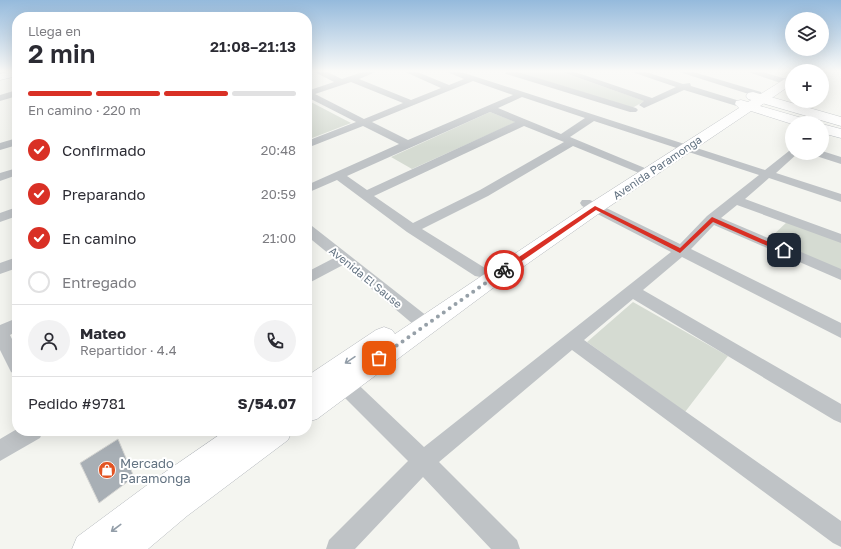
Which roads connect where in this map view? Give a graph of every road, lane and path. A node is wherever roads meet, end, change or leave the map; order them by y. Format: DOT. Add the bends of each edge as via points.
graph roads {
  1 [pos="312,97"];
  2 [pos="394,97"];
  3 [pos="427,97"];
  4 [pos="516,97"];
  5 [pos="525,97"];
  6 [pos="585,97"];
  7 [pos="639,97"];
  8 [pos="662,97"];
  9 [pos="738,97"];
  10 [pos="744,97"];
  11 [pos="758,97"];
  12 [pos="753,100"];
  13 [pos="652,101"];
  14 [pos="410,103"];
  15 [pos="489,108"];
  16 [pos="633,110"];
  17 [pos="788,116"];
  18 [pos="794,116"];
  19 [pos="592,118"];
  20 [pos="840,120"];
  21 [pos="363,122"];
  22 [pos="524,122"];
  23 [pos="609,124"];
  24 [pos="829,124"];
  25 [pos="829,130"];
  26 [pos="841,134"];
  27 [pos="568,140"];
  28 [pos="12,143"];
  29 [pos="312,143"];
  30 [pos="407,144"];
  31 [pos="0,147"];
  32 [pos="679,147"];
  33 [pos="829,157"];
  34 [pos="785,160"];
  35 [pos="841,161"];
  36 [pos="644,171"];
  37 [pos="12,173"];
  38 [pos="768,174"];
  39 [pos="338,175"];
  40 [pos="0,177"];
  41 [pos="312,187"];
  42 [pos="366,196"];
  43 [pos="841,198"];
  44 [pos="736,200"];
  45 [pos="590,206"];
  46 [pos="12,213"];
  47 [pos="0,218"];
  48 [pos="712,219"];
  49 [pos="412,229"];
  50 [pos="312,233"];
  51 [pos="841,239"];
  52 [pos="680,251"];
  53 [pos="343,259"];
  54 [pos="12,264"];
  55 [pos="0,269"];
  56 [pos="480,272"];
  57 [pos="841,275"];
  58 [pos="312,276"];
  59 [pos="632,291"];
  60 [pos="421,320"];
  61 [pos="12,326"];
  62 [pos="841,331"];
  63 [pos="0,332"];
  64 [pos="572,341"];
  65 [pos="12,357"];
  66 [pos="338,377"];
  67 [pos="312,388"];
  68 [pos="312,405"];
  69 [pos="841,414"];
  70 [pos="25,436"];
  71 [pos="243,436"];
  72 [pos="270,436"];
  73 [pos="0,451"];
  74 [pos="423,461"];
  75 [pos="172,496"];
  76 [pos="841,535"];
  77 [pos="89,549"];
  78 [pos="121,549"];
  79 [pos="338,549"];
  80 [pos="508,549"];
  1 -- 21 [label="street"];
  2 -- 14 [label="street"];
  3 -- 14 [label="street"];
  4 -- 15 [label="street"];
  5 -- 19 [label="street"];
  6 -- 16 [label="street"];
  7 -- 13 [label="street"];
  8 -- 13 [label="street"];
  9 -- 12 [label="street"];
  10 -- 12 [label="street"];
  11 -- 12 [label="street, Avenida Paramonga"];
  12 -- 17 [label="street"];
  12 -- 18 [label="main road"];
  12 -- 20 [label="main road"];
  12 -- 32 [label="street, Avenida Paramonga"];
  13 -- 16 [label="street"];
  14 -- 21 [label="street"];
  15 -- 22 [label="street"];
  15 -- 30 [label="street"];
  16 -- 23 [label="street"];
  19 -- 23 [label="street"];
  19 -- 27 [label="street"];
  20 -- 24 [label="main road"];
  21 -- 29 [label="street"];
  21 -- 30 [label="street"];
  22 -- 27 [label="street"];
  22 -- 42 [label="street"];
  23 -- 32 [label="street"];
  25 -- 26 [label="street"];
  27 -- 36 [label="street"];
  27 -- 49 [label="street" via="484,193"];
  28 -- 31 [label="street"];
  30 -- 39 [label="street"];
  32 -- 36 [label="street, Avenida Paramonga"];
  32 -- 38 [label="street"];
  33 -- 35 [label="street"];
  34 -- 38 [label="street"];
  36 -- 45 [label="street, Avenida Paramonga"];
  37 -- 40 [label="street"];
  38 -- 43 [label="street"];
  38 -- 44 [label="street"];
  39 -- 41 [label="street"];
  39 -- 42 [label="street"];
  42 -- 49 [label="street"];
  44 -- 48 [label="street"];
  44 -- 51 [label="street"];
  45 -- 52 [label="street"];
  45 -- 56 [label="street, Avenida Paramonga"];
  45 -- 60 [label="street, Avenida Paramonga"];
  46 -- 47 [label="street"];
  48 -- 52 [label="street"];
  48 -- 57 [label="street"];
  49 -- 56 [label="street"];
  50 -- 53 [label="street, Avenida El Sause"];
  52 -- 59 [label="street"];
  52 -- 62 [label="street"];
  53 -- 58 [label="street"];
  53 -- 60 [label="street, Avenida El Sause"];
  54 -- 55 [label="street"];
  56 -- 60 [label="street, Avenida Paramonga"];
  59 -- 64 [label="street"];
  59 -- 69 [label="street"];
  60 -- 66 [label="street, Avenida Paramonga"];
  61 -- 63 [label="street"];
  63 -- 65 [label="street"];
  64 -- 74 [label="street"];
  64 -- 76 [label="street"];
  66 -- 67 [label="street, Avenida Paramonga"];
  66 -- 68 [label="street, Avenida Paramonga"];
  66 -- 74 [label="street"];
  70 -- 73 [label="street"];
  71 -- 75 [label="street"];
  72 -- 75 [label="street"];
  74 -- 79 [label="street"];
  74 -- 80 [label="street"];
  75 -- 77 [label="street, one-way"];
  75 -- 78 [label="street"];
}
